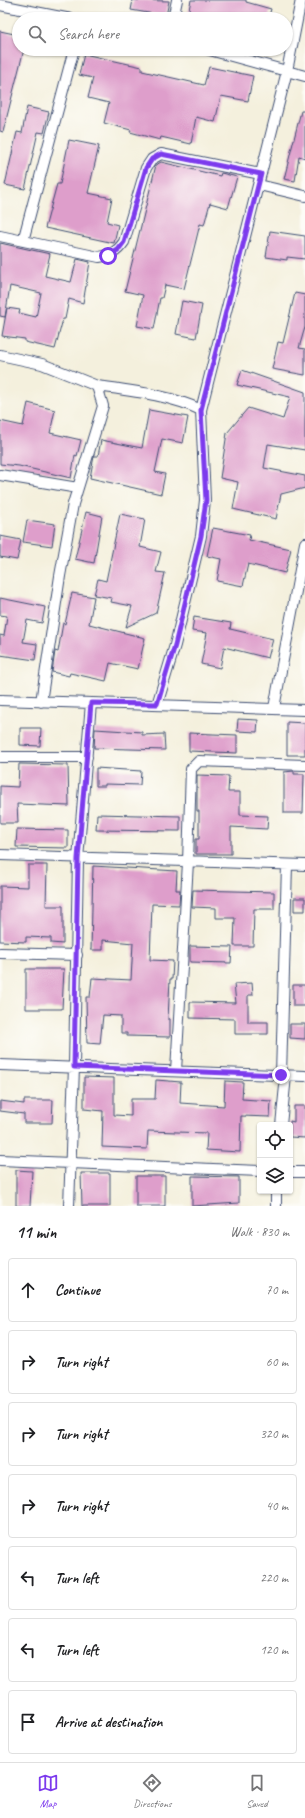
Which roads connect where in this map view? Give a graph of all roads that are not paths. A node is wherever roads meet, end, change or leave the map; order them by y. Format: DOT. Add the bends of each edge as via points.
graph roads {
  1 [pos="177,0"];
  2 [pos="301,0"];
  3 [pos="0,6"];
  4 [pos="33,12"];
  5 [pos="174,12"];
  6 [pos="293,41"];
  7 [pos="72,56"];
  8 [pos="232,56"];
  9 [pos="290,56"];
  10 [pos="287,71"];
  11 [pos="305,76"];
  12 [pos="261,174"];
  13 [pos="259,185"];
  14 [pos="305,196"];
  15 [pos="0,236"];
  16 [pos="23,241"];
  17 [pos="0,355"];
  18 [pos="97,386"];
  19 [pos="201,410"];
  20 [pos="0,475"];
  21 [pos="78,488"];
  22 [pos="305,544"];
  23 [pos="0,700"];
  24 [pos="41,702"];
  25 [pos="91,703"];
  26 [pos="157,704"];
  27 [pos="274,708"];
  28 [pos="305,710"];
  29 [pos="0,756"];
  30 [pos="87,757"];
  31 [pos="305,765"];
  32 [pos="0,855"];
  33 [pos="78,859"];
  34 [pos="188,862"];
  35 [pos="287,865"];
  36 [pos="305,865"];
  37 [pos="0,953"];
  38 [pos="77,955"];
  39 [pos="0,1065"];
  40 [pos="74,1067"];
  41 [pos="176,1071"];
  42 [pos="283,1075"];
  43 [pos="305,1076"];
  44 [pos="281,1122"];
  45 [pos="0,1160"];
  46 [pos="71,1164"];
  47 [pos="257,1171"];
  48 [pos="293,1172"];
  49 [pos="305,1172"];
  50 [pos="276,1194"];
  51 [pos="69,1206"];
  52 [pos="276,1206"];
  1 -- 5 [label="street"];
  2 -- 6 [label="street"];
  3 -- 4 [label="street"];
  7 -- 16 [label="street"];
  8 -- 10 [label="street"];
  9 -- 10 [label="street"];
  10 -- 11 [label="street"];
  10 -- 12 [label="street"];
  12 -- 13 [label="street"];
  12 -- 16 [label="street" via="161,154 152,159 146,168 124,242 118,250 108,256 99,257"];
  13 -- 14 [label="street"];
  13 -- 19 [label="street"];
  15 -- 16 [label="street"];
  17 -- 18 [label="street" via="42,364"];
  18 -- 19 [label="street" via="186,403"];
  18 -- 21 [label="street" via="103,406"];
  19 -- 26 [label="street" via="206,500 201,536 175,645"];
  20 -- 21 [label="street"];
  21 -- 24 [label="street" via="60,576"];
  22 -- 27 [label="street"];
  23 -- 24 [label="street"];
  24 -- 25 [label="street"];
  25 -- 26 [label="street"];
  25 -- 30 [label="street"];
  26 -- 27 [label="street"];
  27 -- 28 [label="street"];
  29 -- 30 [label="street"];
  30 -- 33 [label="street"];
  31 -- 34 [label="street" via="199,761 194,764 191,769"];
  32 -- 33 [label="street"];
  33 -- 34 [label="street"];
  33 -- 38 [label="street"];
  34 -- 35 [label="street"];
  34 -- 41 [label="street"];
  35 -- 36 [label="street"];
  35 -- 42 [label="street"];
  37 -- 38 [label="street"];
  38 -- 40 [label="street"];
  39 -- 40 [label="street"];
  40 -- 41 [label="street"];
  40 -- 46 [label="street"];
  41 -- 42 [label="street"];
  42 -- 43 [label="street"];
  42 -- 44 [label="street"];
  45 -- 46 [label="street"];
  46 -- 47 [label="street"];
  46 -- 51 [label="street"];
  48 -- 49 [label="street"];
  50 -- 52 [label="street"];
}
